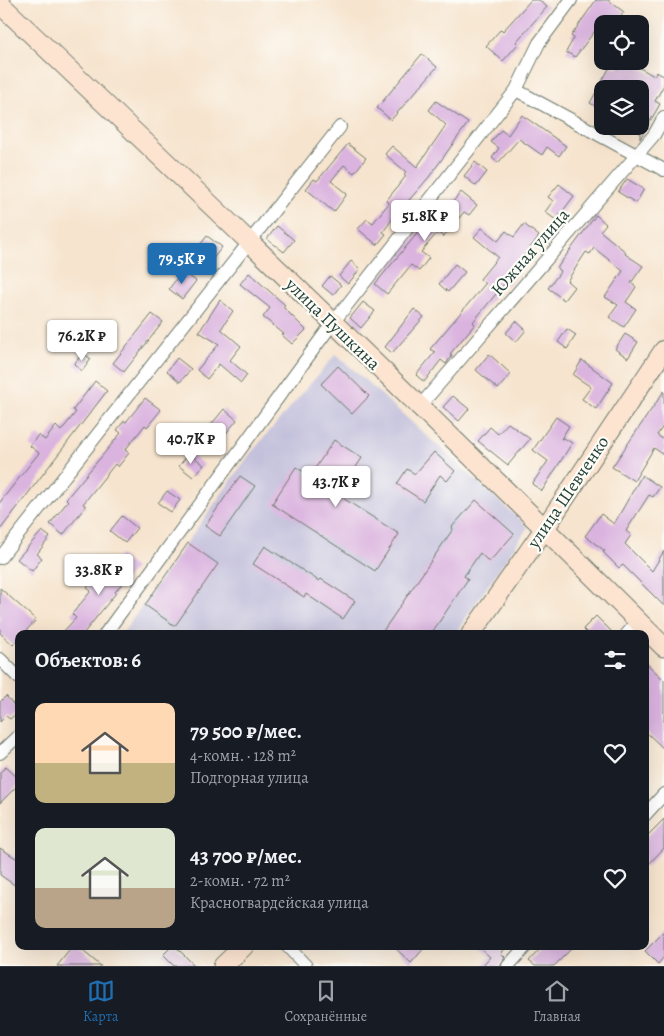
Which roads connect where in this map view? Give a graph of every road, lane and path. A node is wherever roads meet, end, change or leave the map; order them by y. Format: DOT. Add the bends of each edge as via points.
graph roads {
  1 [pos="571,0"];
  2 [pos="0,4"];
  3 [pos="516,90"];
  4 [pos="664,117"];
  5 [pos="340,127"];
  6 [pos="635,156"];
  7 [pos="664,170"];
  8 [pos="248,241"];
  9 [pos="332,324"];
  10 [pos="664,350"];
  11 [pos="419,407"];
  12 [pos="545,528"];
  13 [pos="0,558"];
  14 [pos="632,627"];
  15 [pos="107,630"];
  16 [pos="474,630"];
  17 [pos="649,638"];
  18 [pos="664,647"];
  19 [pos="0,659"];
  20 [pos="15,674"];
  21 [pos="15,739"];
  22 [pos="0,753"];
  23 [pos="664,794"];
  24 [pos="649,811"];
  25 [pos="240,950"];
  26 [pos="291,950"];
  27 [pos="522,950"];
  28 [pos="223,966"];
  29 [pos="306,966"];
  30 [pos="508,966"];
  1 -- 3 [label="street" via="539,43"];
  2 -- 8 [label="street, улица Пушкина"];
  3 -- 6 [label="street"];
  3 -- 9 [label="street"];
  4 -- 6 [label="street, Южная улица" via="654,135"];
  5 -- 8 [label="street"];
  6 -- 7 [label="street"];
  6 -- 11 [label="street, Южная улица"];
  8 -- 9 [label="street, улица Пушкина"];
  8 -- 13 [label="street"];
  9 -- 11 [label="street, улица Пушкина"];
  9 -- 15 [label="street"];
  10 -- 12 [label="street, улица Шевченко"];
  11 -- 12 [label="street, улица Пушкина"];
  12 -- 14 [label="street, улица Пушкина"];
  12 -- 16 [label="street, улица Шевченко"];
  17 -- 18 [label="street, улица Пушкина"];
  19 -- 20 [label="street"];
  21 -- 22 [label="street"];
  23 -- 24 [label="street"];
  25 -- 28 [label="street"];
  26 -- 29 [label="street"];
  27 -- 30 [label="street"];
}
